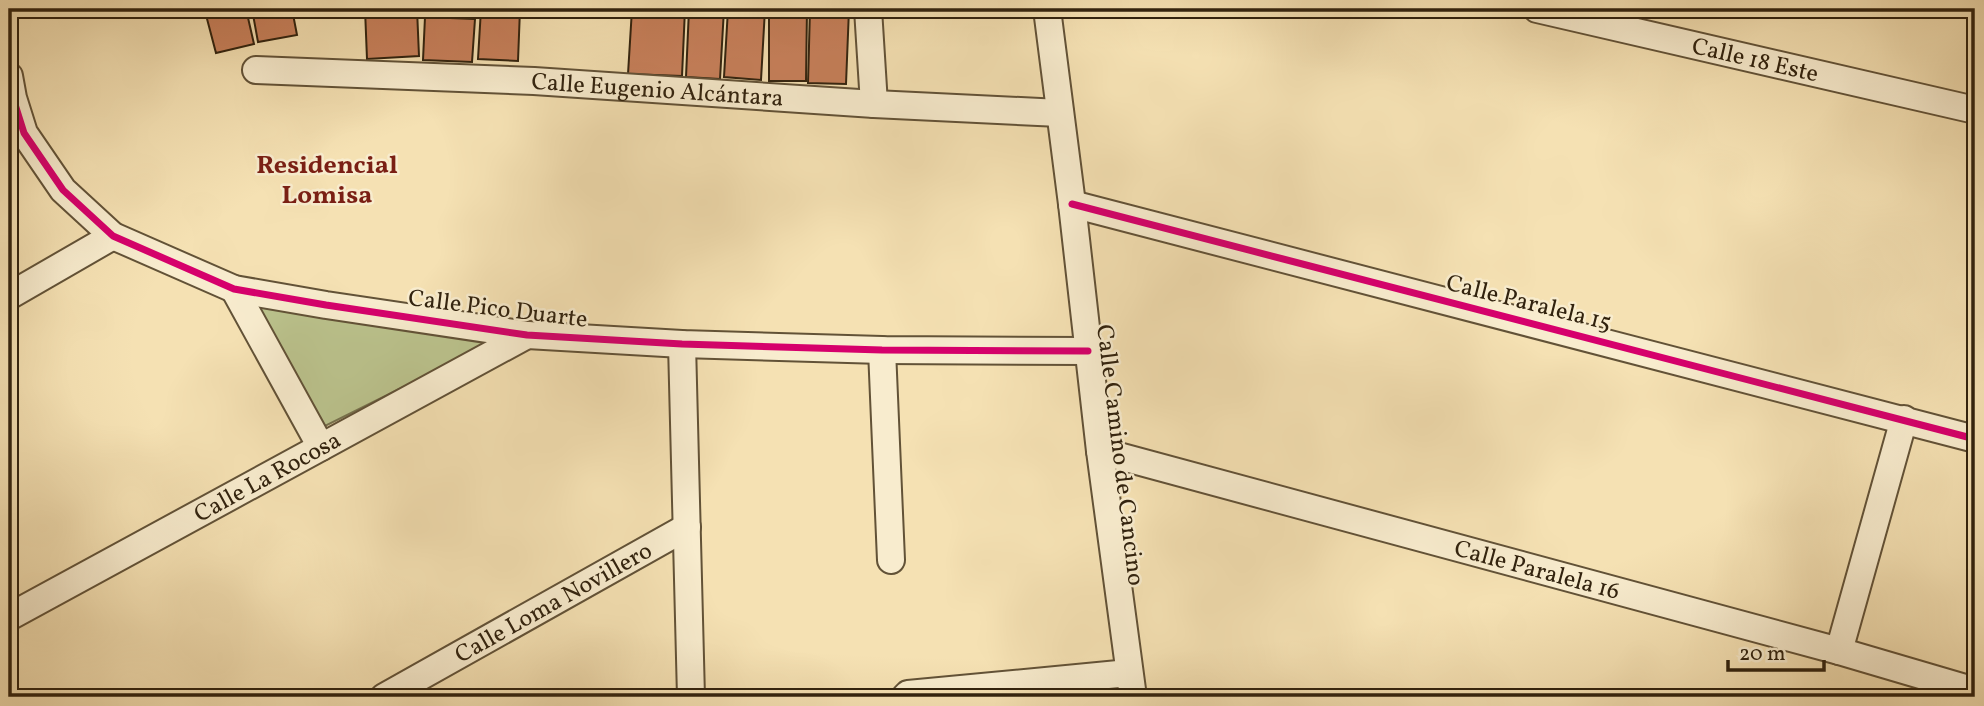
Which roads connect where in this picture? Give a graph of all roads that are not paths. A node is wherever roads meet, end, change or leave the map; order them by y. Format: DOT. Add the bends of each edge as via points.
graph roads {
  1 [pos="868,9"];
  2 [pos="1047,9"];
  3 [pos="1537,9"];
  4 [pos="256,71"];
  5 [pos="9,76"];
  6 [pos="874,104"];
  7 [pos="1975,110"];
  8 [pos="1060,113"];
  9 [pos="1072,204"];
  10 [pos="113,236"];
  11 [pos="234,289"];
  12 [pos="9,296"];
  13 [pos="527,335"];
  14 [pos="682,344"];
  15 [pos="882,350"];
  16 [pos="1088,351"];
  17 [pos="1904,419"];
  18 [pos="1975,439"];
  19 [pos="321,447"];
  20 [pos="1100,451"];
  21 [pos="687,527"];
  22 [pos="891,559"];
  23 [pos="9,617"];
  24 [pos="1839,651"];
  25 [pos="1131,685"];
  26 [pos="1975,691"];
  27 [pos="384,697"];
  28 [pos="691,697"];
  29 [pos="905,697"];
  1 -- 6 [label="street"];
  2 -- 8 [label="street, Calle Camino de Cancino"];
  3 -- 7 [label="street, Calle 18 Este"];
  4 -- 6 [label="street, Calle Eugenio Alcántara" via="547,82"];
  5 -- 10 [label="street, Calle Pico Duarte" via="24,133 63,190"];
  6 -- 8 [label="street, Calle Eugenio Alcántara"];
  8 -- 9 [label="street, Calle Camino de Cancino"];
  9 -- 16 [label="street, Calle Camino de Cancino"];
  9 -- 17 [label="street, Calle Paralela 15"];
  10 -- 11 [label="street, Calle Pico Duarte"];
  10 -- 12 [label="street"];
  11 -- 13 [label="street, Calle Pico Duarte"];
  11 -- 19 [label="street"];
  13 -- 14 [label="street, Calle Pico Duarte"];
  13 -- 19 [label="street, Calle La Rocosa"];
  14 -- 15 [label="street, Calle Pico Duarte"];
  14 -- 21 [label="street"];
  15 -- 16 [label="street, Calle Pico Duarte"];
  15 -- 22 [label="street"];
  16 -- 20 [label="street, Calle Camino de Cancino"];
  17 -- 18 [label="street, Calle Paralela 15"];
  17 -- 24 [label="street"];
  19 -- 23 [label="street, Calle La Rocosa"];
  20 -- 24 [label="street, Calle Paralela 16"];
  20 -- 25 [label="street, Calle Camino de Cancino"];
  21 -- 27 [label="street, Calle Loma Novillero"];
  21 -- 28 [label="street"];
  24 -- 26 [label="street, Calle Paralela 16"];
  25 -- 29 [label="street"];
}
